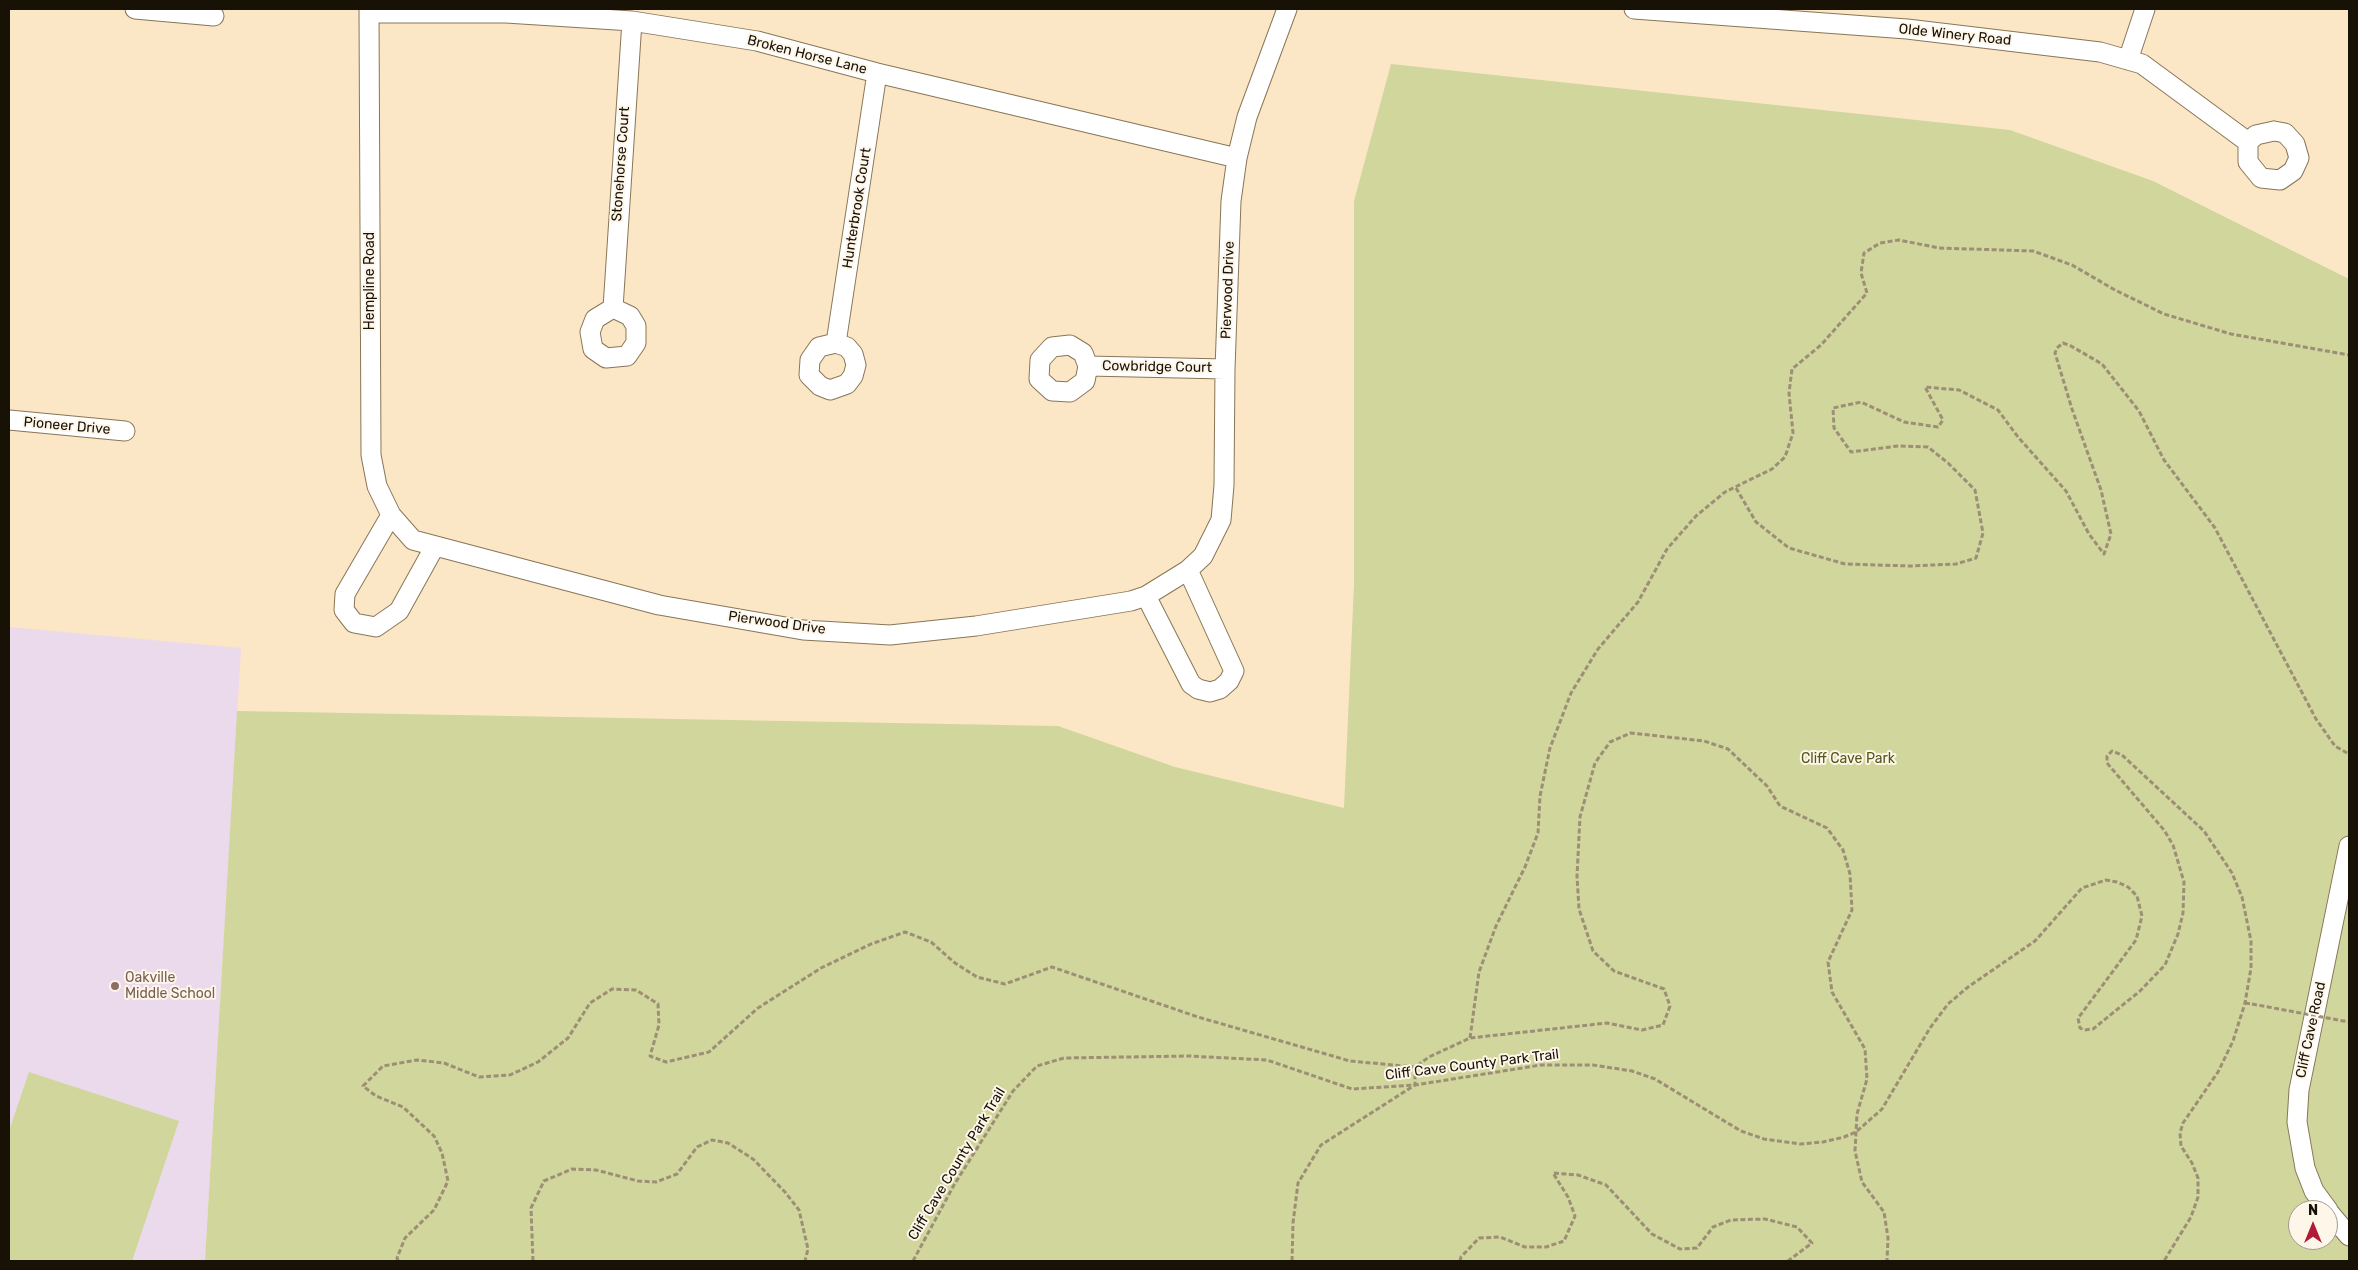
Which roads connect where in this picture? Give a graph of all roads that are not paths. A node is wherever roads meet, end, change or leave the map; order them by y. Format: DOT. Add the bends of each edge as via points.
graph roads {
  1 [pos="135,9"];
  2 [pos="1287,9"];
  3 [pos="1634,9"];
  4 [pos="2145,9"];
  5 [pos="369,11"];
  6 [pos="214,16"];
  7 [pos="632,21"];
  8 [pos="2128,60"];
  9 [pos="877,73"];
  10 [pos="2248,142"];
  11 [pos="1237,158"];
  12 [pos="613,308"];
  13 [pos="836,343"];
  14 [pos="1088,366"];
  15 [pos="1225,369"];
  16 [pos="9,420"];
  17 [pos="125,431"];
  18 [pos="391,515"];
  19 [pos="413,540"];
  20 [pos="435,546"];
  21 [pos="1188,570"];
  22 [pos="1146,596"];
  23 [pos="2349,846"];
  24 [pos="2321,1200"];
  25 [pos="2338,1222"];
  26 [pos="2349,1236"];
  1 -- 6 [label="street"];
  2 -- 11 [label="street, Pierwood Drive" via="1247,116"];
  3 -- 8 [label="street, Olde Winery Road" via="1907,29 2100,52"];
  4 -- 8 [label="street"];
  5 -- 7 [label="street, Broken Horse Lane" via="506,13"];
  5 -- 18 [label="street, Hempline Road" via="371,455 377,486"];
  7 -- 9 [label="street, Broken Horse Lane" via="758,41"];
  7 -- 12 [label="street, Stonehorse Court"];
  8 -- 10 [label="street, Olde Winery Road" via="2142,64"];
  9 -- 11 [label="street, Broken Horse Lane"];
  9 -- 13 [label="street, Hunterbrook Court"];
  11 -- 15 [label="street, Pierwood Drive" via="1231,201"];
  14 -- 15 [label="street, Cowbridge Court"];
  15 -- 21 [label="street, Pierwood Drive" via="1221,520 1203,556"];
  16 -- 17 [label="street, Pioneer Drive"];
  18 -- 19 [label="street, Hempline Road"];
  18 -- 20 [label="street" via="345,594 344,610 354,623 376,627 399,611"];
  19 -- 20 [label="street, Pierwood Drive"];
  20 -- 22 [label="street, Pierwood Drive" via="659,605 802,630 890,635 976,626"];
  21 -- 22 [label="street, Pierwood Drive"];
  21 -- 22 [label="street" via="1234,671 1220,689 1210,692 1191,684"];
  23 -- 24 [label="street, Cliff Cave Road" via="2299,1090 2297,1122 2305,1168"];
  25 -- 26 [label="street, Cliff Cave Road"];
}
